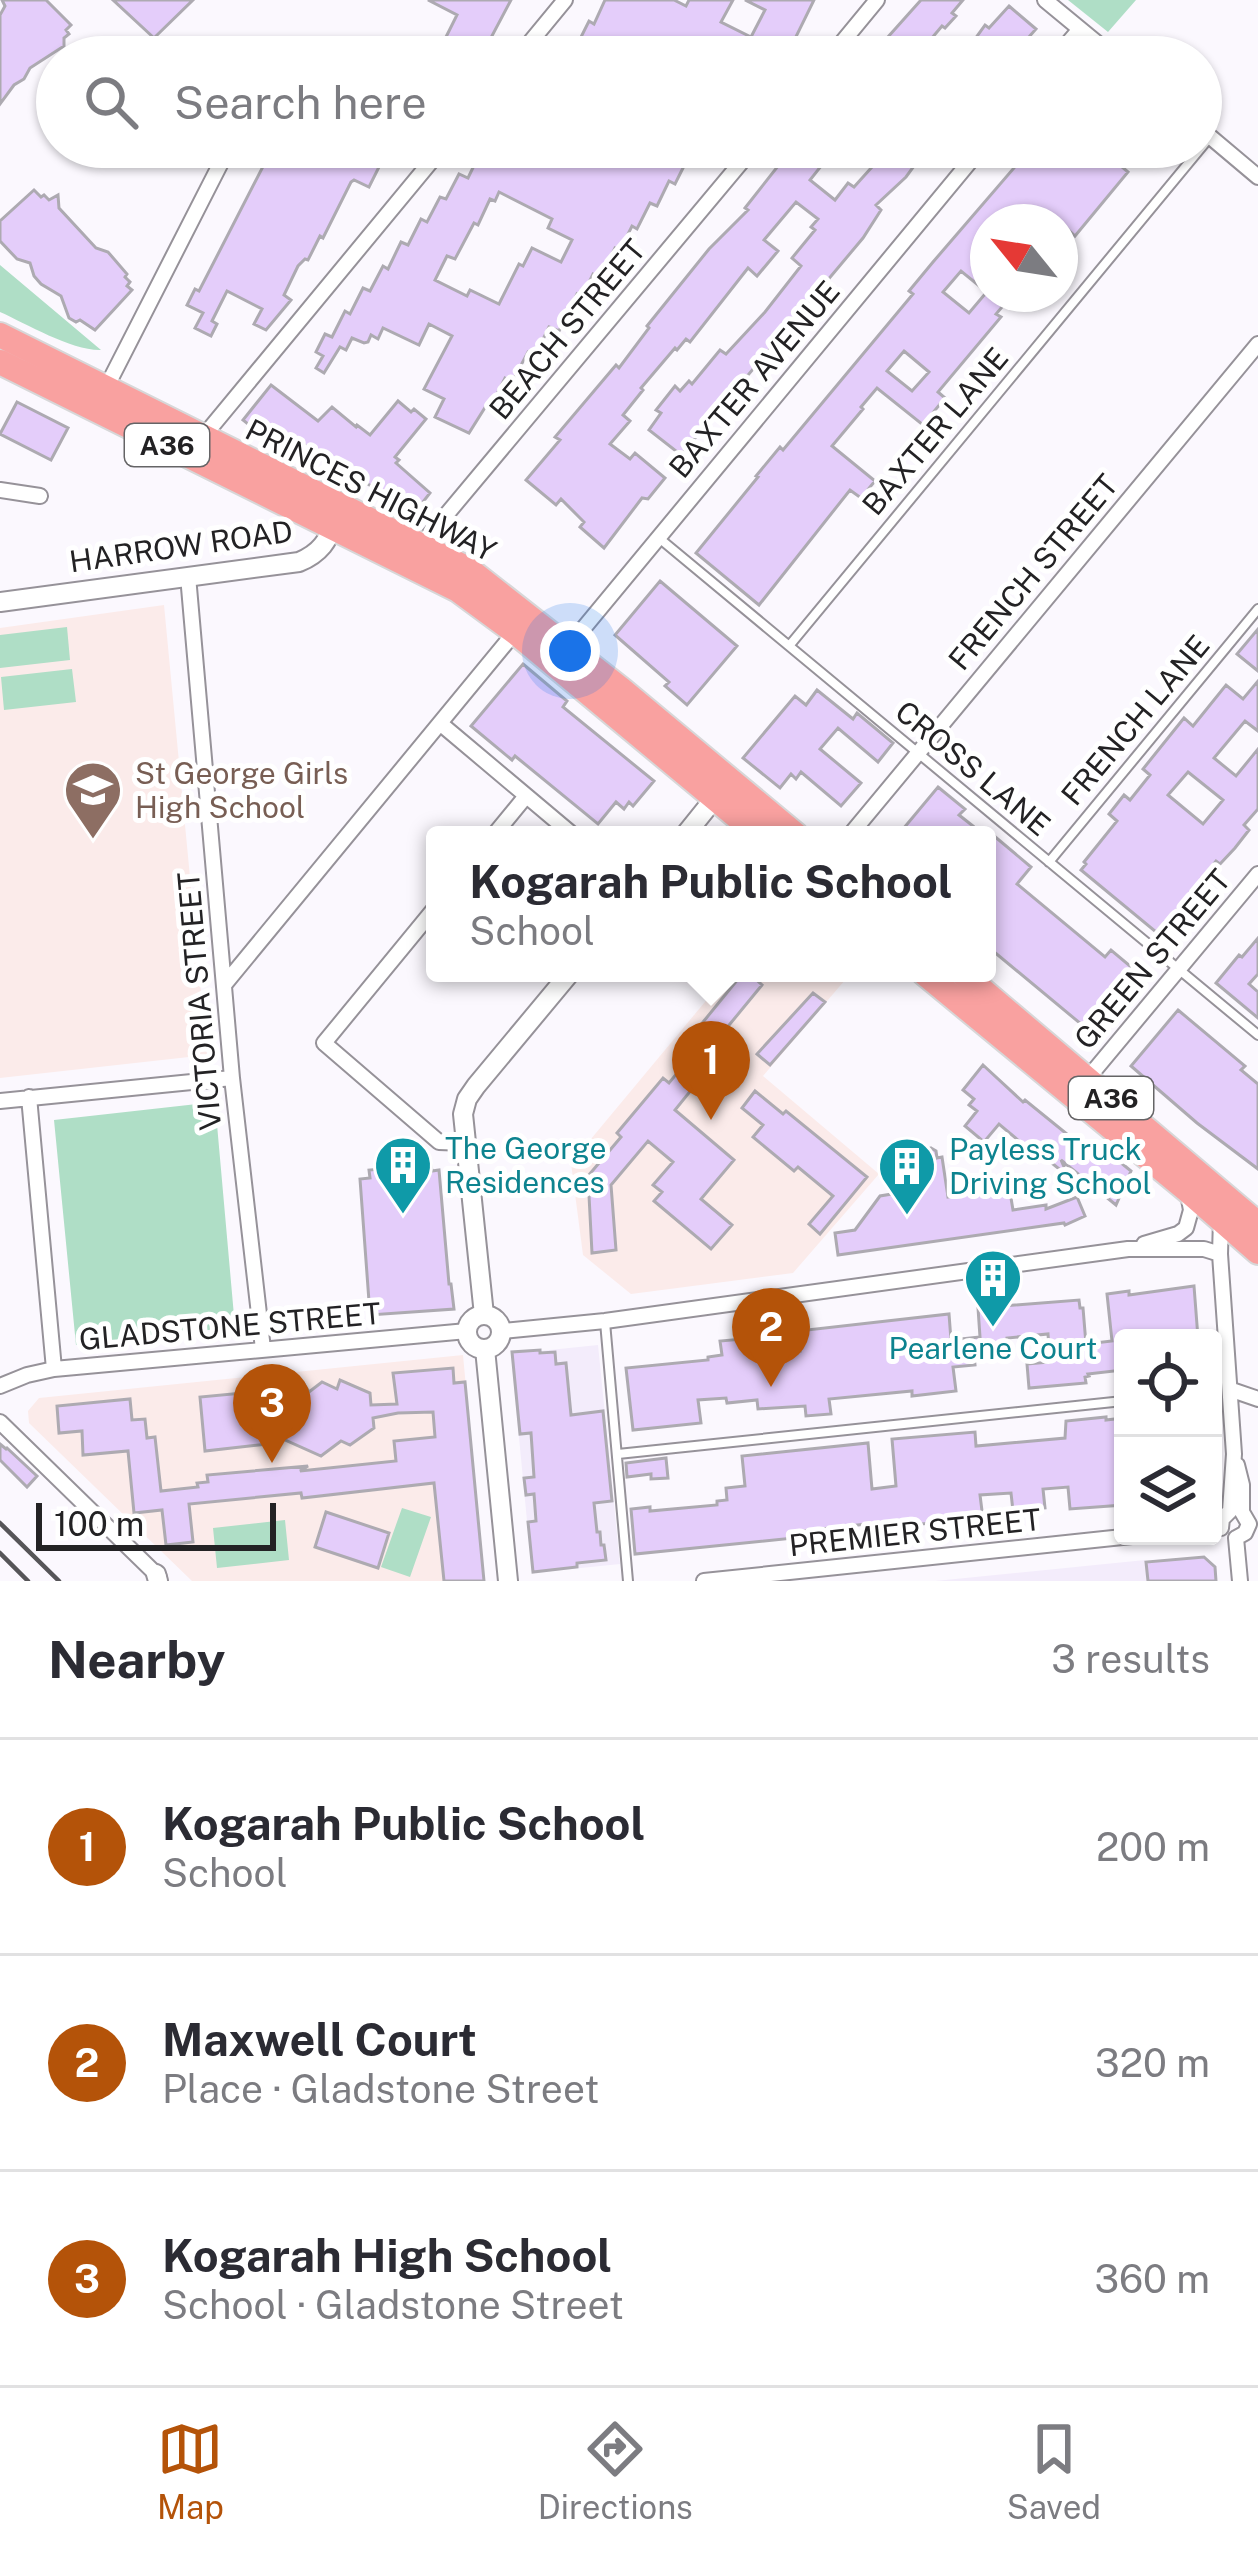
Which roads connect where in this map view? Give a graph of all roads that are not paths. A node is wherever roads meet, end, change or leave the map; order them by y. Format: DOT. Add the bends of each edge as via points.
graph roads {
  1 [pos="565,0"];
  2 [pos="877,0"];
  3 [pos="1045,0"];
  4 [pos="1080,29"];
  5 [pos="535,36"];
  6 [pos="847,36"];
  7 [pos="1074,36"];
  8 [pos="1088,36"];
  9 [pos="1222,147"];
  10 [pos="218,168"];
  11 [pos="426,168"];
  12 [pos="736,168"];
  13 [pos="965,168"];
  14 [pos="1178,168"];
  15 [pos="1258,177"];
  16 [pos="0,335"];
  17 [pos="1258,344"];
  18 [pos="0,362"];
  19 [pos="105,390"];
  20 [pos="203,436"];
  21 [pos="0,490"];
  22 [pos="40,496"];
  23 [pos="339,517"];
  24 [pos="658,537"];
  25 [pos="422,544"];
  26 [pos="188,576"];
  27 [pos="0,602"];
  28 [pos="1258,609"];
  29 [pos="515,632"];
  30 [pos="789,646"];
  31 [pos="568,647"];
  32 [pos="441,724"];
  33 [pos="918,753"];
  34 [pos="722,790"];
  35 [pos="526,796"];
  36 [pos="501,826"];
  37 [pos="562,826"];
  38 [pos="692,826"];
  39 [pos="752,826"];
  40 [pos="781,826"];
  41 [pos="857,826"];
  42 [pos="1049,862"];
  43 [pos="1258,874"];
  44 [pos="426,919"];
  45 [pos="1179,969"];
  46 [pos="563,982"];
  47 [pos="935,982"];
  48 [pos="973,982"];
  49 [pos="224,985"];
  50 [pos="1258,1035"];
  51 [pos="232,1078"];
  52 [pos="1088,1078"];
  53 [pos="29,1097"];
  54 [pos="0,1101"];
  55 [pos="465,1143"];
  56 [pos="1187,1190"];
  57 [pos="1221,1219"];
  58 [pos="1258,1224"];
  59 [pos="1128,1250"];
  60 [pos="1258,1252"];
  61 [pos="1220,1254"];
  62 [pos="484,1315"];
  63 [pos="605,1321"];
  64 [pos="467,1331"];
  65 [pos="502,1331"];
  66 [pos="263,1349"];
  67 [pos="485,1349"];
  68 [pos="54,1369"];
  69 [pos="0,1386"];
  70 [pos="1232,1390"];
  71 [pos="1222,1391"];
  72 [pos="1258,1399"];
  73 [pos="1114,1402"];
  74 [pos="0,1422"];
  75 [pos="618,1454"];
  76 [pos="1236,1511"];
  77 [pos="1222,1519"];
  78 [pos="1222,1532"];
  79 [pos="1114,1538"];
  80 [pos="1236,1538"];
  81 [pos="159,1579"];
  82 [pos="508,1581"];
  83 [pos="628,1581"];
  84 [pos="704,1581"];
  85 [pos="1240,1581"];
  1 -- 5 [label="street"];
  2 -- 6 [label="street"];
  3 -- 4 [label="street"];
  4 -- 7 [label="street"];
  4 -- 8 [label="street"];
  9 -- 15 [label="street"];
  10 -- 19 [label="street"];
  11 -- 20 [label="street"];
  12 -- 25 [label="street, BEACH STREET"];
  13 -- 24 [label="street, BAXTER AVENUE"];
  14 -- 30 [label="lane, BAXTER LANE"];
  16 -- 19 [label="highway, PRINCES HIGHWAY / A36"];
  17 -- 33 [label="street, FRENCH STREET"];
  18 -- 23 [label="highway, PRINCES HIGHWAY / A36"];
  19 -- 20 [label="highway, PRINCES HIGHWAY / A36"];
  20 -- 23 [label="highway, PRINCES HIGHWAY / A36"];
  21 -- 22 [label="street"];
  23 -- 25 [label="highway, PRINCES HIGHWAY / A36"];
  23 -- 26 [label="main road, HARROW ROAD" via="316,555 299,562"];
  23 -- 29 [label="highway, PRINCES HIGHWAY / A36"];
  24 -- 30 [label="lane, CROSS LANE"];
  24 -- 31 [label="street, BAXTER AVENUE"];
  25 -- 31 [label="highway, PRINCES HIGHWAY / A36" via="484,580"];
  26 -- 27 [label="main road, HARROW ROAD"];
  26 -- 49 [label="street, VICTORIA STREET"];
  28 -- 42 [label="lane, FRENCH LANE"];
  29 -- 32 [label="street"];
  29 -- 34 [label="highway, PRINCES HIGHWAY / A36"];
  30 -- 33 [label="lane, CROSS LANE"];
  31 -- 34 [label="highway, PRINCES HIGHWAY / A36"];
  32 -- 35 [label="street"];
  32 -- 49 [label="street"];
  33 -- 41 [label="street, FRENCH STREET"];
  33 -- 42 [label="lane, CROSS LANE"];
  34 -- 38 [label="main road"];
  34 -- 39 [label="highway, PRINCES HIGHWAY / A36"];
  34 -- 40 [label="highway, PRINCES HIGHWAY / A36"];
  35 -- 36 [label="street"];
  35 -- 37 [label="street"];
  42 -- 45 [label="lane, CROSS LANE"];
  43 -- 45 [label="street, GREEN STREET"];
  44 -- 55 [label="street" via="324,1043 440,1142"];
  45 -- 50 [label="lane, CROSS LANE"];
  45 -- 52 [label="street, GREEN STREET"];
  46 -- 55 [label="main road" via="470,1094"];
  47 -- 56 [label="highway, A36"];
  48 -- 52 [label="highway, A36"];
  49 -- 51 [label="street, VICTORIA STREET"];
  51 -- 53 [label="street"];
  51 -- 66 [label="street, VICTORIA STREET"];
  52 -- 58 [label="highway, A36"];
  53 -- 54 [label="street"];
  53 -- 68 [label="street"];
  55 -- 62 [label="main road"];
  56 -- 57 [label="highway, A36"];
  56 -- 59 [label="street" via="1186,1228"];
  57 -- 60 [label="highway, A36"];
  57 -- 61 [label="street"];
  59 -- 61 [label="street"];
  59 -- 63 [label="street"];
  61 -- 70 [label="street"];
  62 -- 64 [label="main road"];
  62 -- 65 [label="main road"];
  63 -- 65 [label="street"];
  63 -- 75 [label="lane"];
  64 -- 66 [label="street, GLADSTONE STREET"];
  64 -- 67 [label="main road"];
  65 -- 67 [label="main road"];
  66 -- 68 [label="street, GLADSTONE STREET"];
  67 -- 82 [label="main road"];
  68 -- 69 [label="street, GLADSTONE STREET"];
  70 -- 71 [label="lane"];
  70 -- 72 [label="street"];
  70 -- 76 [label="street"];
  73 -- 75 [label="lane"];
  74 -- 81 [label="street"];
  75 -- 83 [label="lane"];
  76 -- 77 [label="street"];
  76 -- 80 [label="street" via="1248,1520"];
  78 -- 80 [label="street"];
  79 -- 84 [label="street, PREMIER STREET"];
  80 -- 85 [label="street"];
}
